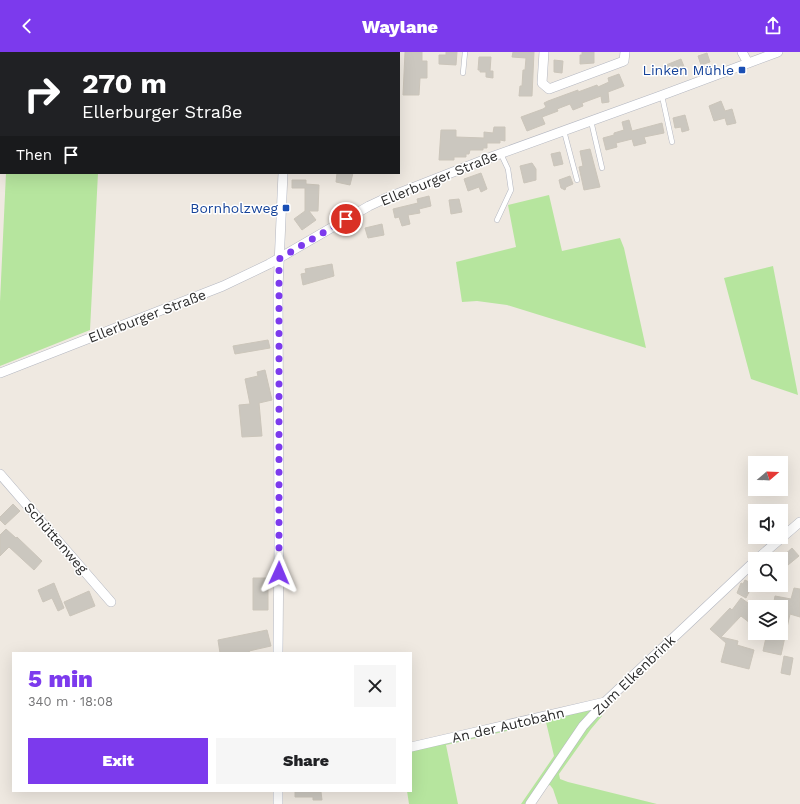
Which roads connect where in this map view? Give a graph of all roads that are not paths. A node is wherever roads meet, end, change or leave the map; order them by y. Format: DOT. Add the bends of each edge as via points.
graph roads {
  1 [pos="464,52"];
  2 [pos="544,52"];
  3 [pos="625,52"];
  4 [pos="742,52"];
  5 [pos="778,52"];
  6 [pos="748,63"];
  7 [pos="463,73"];
  8 [pos="662,96"];
  9 [pos="591,121"];
  10 [pos="564,131"];
  11 [pos="672,142"];
  12 [pos="501,154"];
  13 [pos="602,168"];
  14 [pos="283,174"];
  15 [pos="577,180"];
  16 [pos="497,220"];
  17 [pos="279,259"];
  18 [pos="0,374"];
  19 [pos="0,474"];
  20 [pos="800,522"];
  21 [pos="765,552"];
  22 [pos="748,568"];
  23 [pos="111,602"];
  24 [pos="278,652"];
  25 [pos="605,702"];
  26 [pos="573,710"];
  27 [pos="583,726"];
  28 [pos="412,747"];
  29 [pos="278,792"];
  30 [pos="278,804"];
  31 [pos="530,804"];
  1 -- 7 [label="lane"];
  2 -- 3 [label="street" via="542,83 549,89 624,61"];
  4 -- 6 [label="street"];
  5 -- 6 [label="street, Ellerburger Straße"];
  6 -- 8 [label="street, Ellerburger Straße"];
  8 -- 9 [label="street, Ellerburger Straße"];
  8 -- 11 [label="lane"];
  9 -- 10 [label="street, Ellerburger Straße"];
  9 -- 13 [label="lane"];
  10 -- 12 [label="street, Ellerburger Straße"];
  10 -- 15 [label="lane"];
  12 -- 16 [label="lane" via="508,169 511,190"];
  12 -- 17 [label="street, Ellerburger Straße" via="369,206"];
  14 -- 17 [label="street"];
  17 -- 18 [label="street, Ellerburger Straße" via="223,286"];
  17 -- 24 [label="street"];
  19 -- 23 [label="street, Schüttenweg"];
  20 -- 21 [label="street"];
  22 -- 25 [label="street, Zum Elkenbrink"];
  25 -- 26 [label="street, An der Autobahn"];
  25 -- 27 [label="street, Zum Elkenbrink"];
  26 -- 27 [label="street" via="583,718"];
  26 -- 28 [label="street, An der Autobahn"];
  27 -- 31 [label="street, Zum Elkenbrink"];
  29 -- 30 [label="street"];
}
